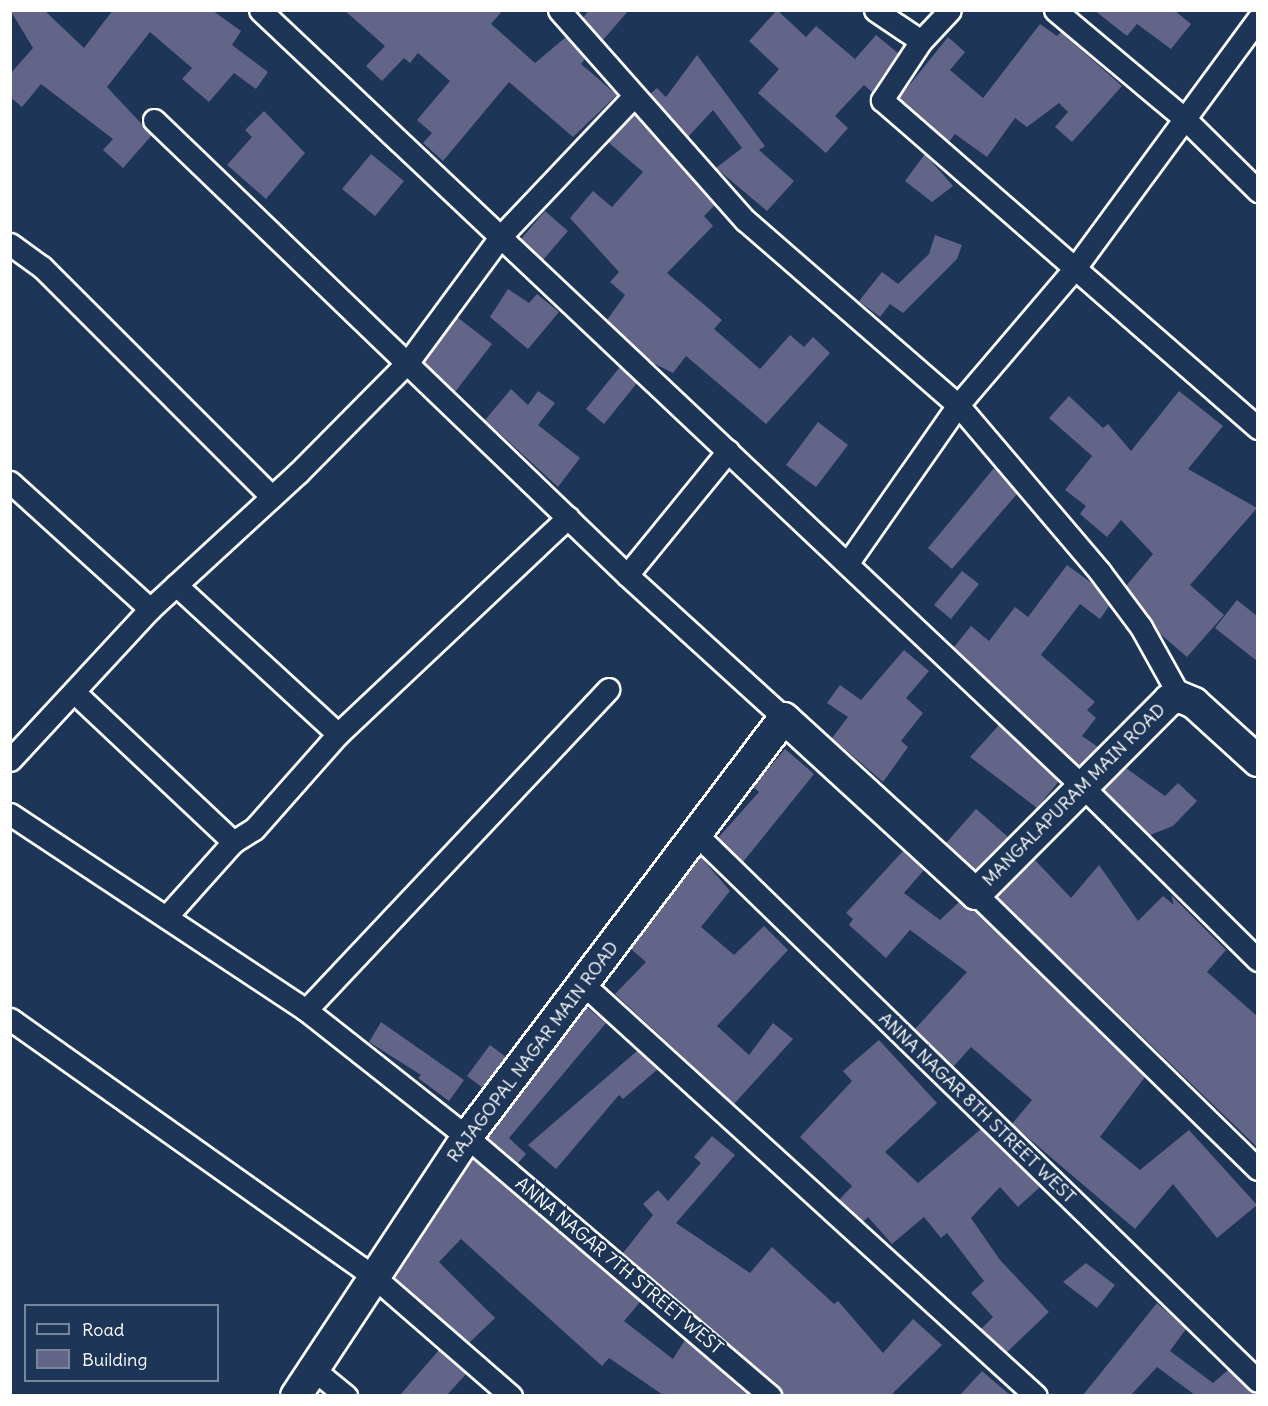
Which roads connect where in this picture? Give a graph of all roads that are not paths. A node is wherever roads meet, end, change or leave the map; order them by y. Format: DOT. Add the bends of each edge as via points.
graph roads {
  1 [pos="260,10"];
  2 [pos="559,10"];
  3 [pos="875,10"];
  4 [pos="950,10"];
  5 [pos="1055,10"];
  6 [pos="1257,19"];
  7 [pos="921,41"];
  8 [pos="632,98"];
  9 [pos="1185,119"];
  10 [pos="154,120"];
  11 [pos="1257,191"];
  12 [pos="500,237"];
  13 [pos="10,244"];
  14 [pos="1075,267"];
  15 [pos="408,362"];
  16 [pos="958,405"];
  17 [pos="1257,428"];
  18 [pos="728,451"];
  19 [pos="10,482"];
  20 [pos="272,496"];
  21 [pos="568,518"];
  22 [pos="847,564"];
  23 [pos="627,575"];
  24 [pos="176,585"];
  25 [pos="150,609"];
  26 [pos="608,690"];
  27 [pos="74,692"];
  28 [pos="1180,697"];
  29 [pos="783,718"];
  30 [pos="338,734"];
  31 [pos="10,760"];
  32 [pos="1257,761"];
  33 [pos="1081,785"];
  34 [pos="10,814"];
  35 [pos="696,834"];
  36 [pos="232,842"];
  37 [pos="976,894"];
  38 [pos="166,917"];
  39 [pos="1257,960"];
  40 [pos="583,984"];
  41 [pos="306,1010"];
  42 [pos="10,1019"];
  43 [pos="467,1137"];
  44 [pos="1257,1169"];
  45 [pos="373,1276"];
  46 [pos="313,1369"];
  47 [pos="1257,1381"];
  48 [pos="296,1395"];
  49 [pos="346,1395"];
  50 [pos="511,1395"];
  51 [pos="770,1395"];
  52 [pos="1036,1395"];
  1 -- 12 [label="street"];
  2 -- 8 [label="street"];
  3 -- 7 [label="street"];
  4 -- 7 [label="street"];
  5 -- 9 [label="street"];
  6 -- 9 [label="street"];
  7 -- 14 [label="street" via="882,100"];
  8 -- 12 [label="street"];
  8 -- 16 [label="street" via="745,220"];
  9 -- 11 [label="street"];
  9 -- 14 [label="street"];
  10 -- 15 [label="street"];
  12 -- 15 [label="street"];
  12 -- 18 [label="street"];
  13 -- 20 [label="street" via="42,267"];
  14 -- 16 [label="street"];
  14 -- 17 [label="street"];
  15 -- 20 [label="street"];
  15 -- 21 [label="street"];
  16 -- 22 [label="street"];
  16 -- 28 [label="street" via="1107,581 1141,627"];
  18 -- 22 [label="street"];
  18 -- 23 [label="street"];
  19 -- 25 [label="street"];
  20 -- 24 [label="street"];
  21 -- 23 [label="street"];
  21 -- 30 [label="street"];
  22 -- 33 [label="street"];
  23 -- 29 [label="street"];
  24 -- 25 [label="street"];
  24 -- 30 [label="street"];
  25 -- 27 [label="street"];
  26 -- 41 [label="street"];
  27 -- 31 [label="street"];
  27 -- 36 [label="street"];
  28 -- 32 [label="street, MANGALAPURAM MAIN ROAD"];
  28 -- 33 [label="street, MANGALAPURAM MAIN ROAD" via="1153,713"];
  29 -- 35 [label="street, RAJAGOPAL NAGAR MAIN ROAD"];
  29 -- 37 [label="street"];
  30 -- 36 [label="street" via="254,829"];
  33 -- 37 [label="street, MANGALAPURAM MAIN ROAD"];
  33 -- 39 [label="street"];
  34 -- 38 [label="street, ANNA NAGAR 7TH STREET WEST"];
  35 -- 40 [label="street, RAJAGOPAL NAGAR MAIN ROAD"];
  35 -- 47 [label="street, ANNA NAGAR 8TH STREET WEST"];
  36 -- 38 [label="street"];
  37 -- 44 [label="street"];
  38 -- 41 [label="street, ANNA NAGAR 7TH STREET WEST"];
  40 -- 43 [label="street, RAJAGOPAL NAGAR MAIN ROAD"];
  40 -- 52 [label="street"];
  41 -- 43 [label="street, ANNA NAGAR 7TH STREET WEST"];
  42 -- 45 [label="street"];
  43 -- 45 [label="street, RAJAGOPAL NAGAR MAIN ROAD"];
  43 -- 51 [label="street, ANNA NAGAR 7TH STREET WEST"];
  45 -- 46 [label="street, RAJAGOPAL NAGAR MAIN ROAD"];
  45 -- 50 [label="street"];
  46 -- 48 [label="street, RAJAGOPAL NAGAR MAIN ROAD"];
  46 -- 49 [label="street"];
}
